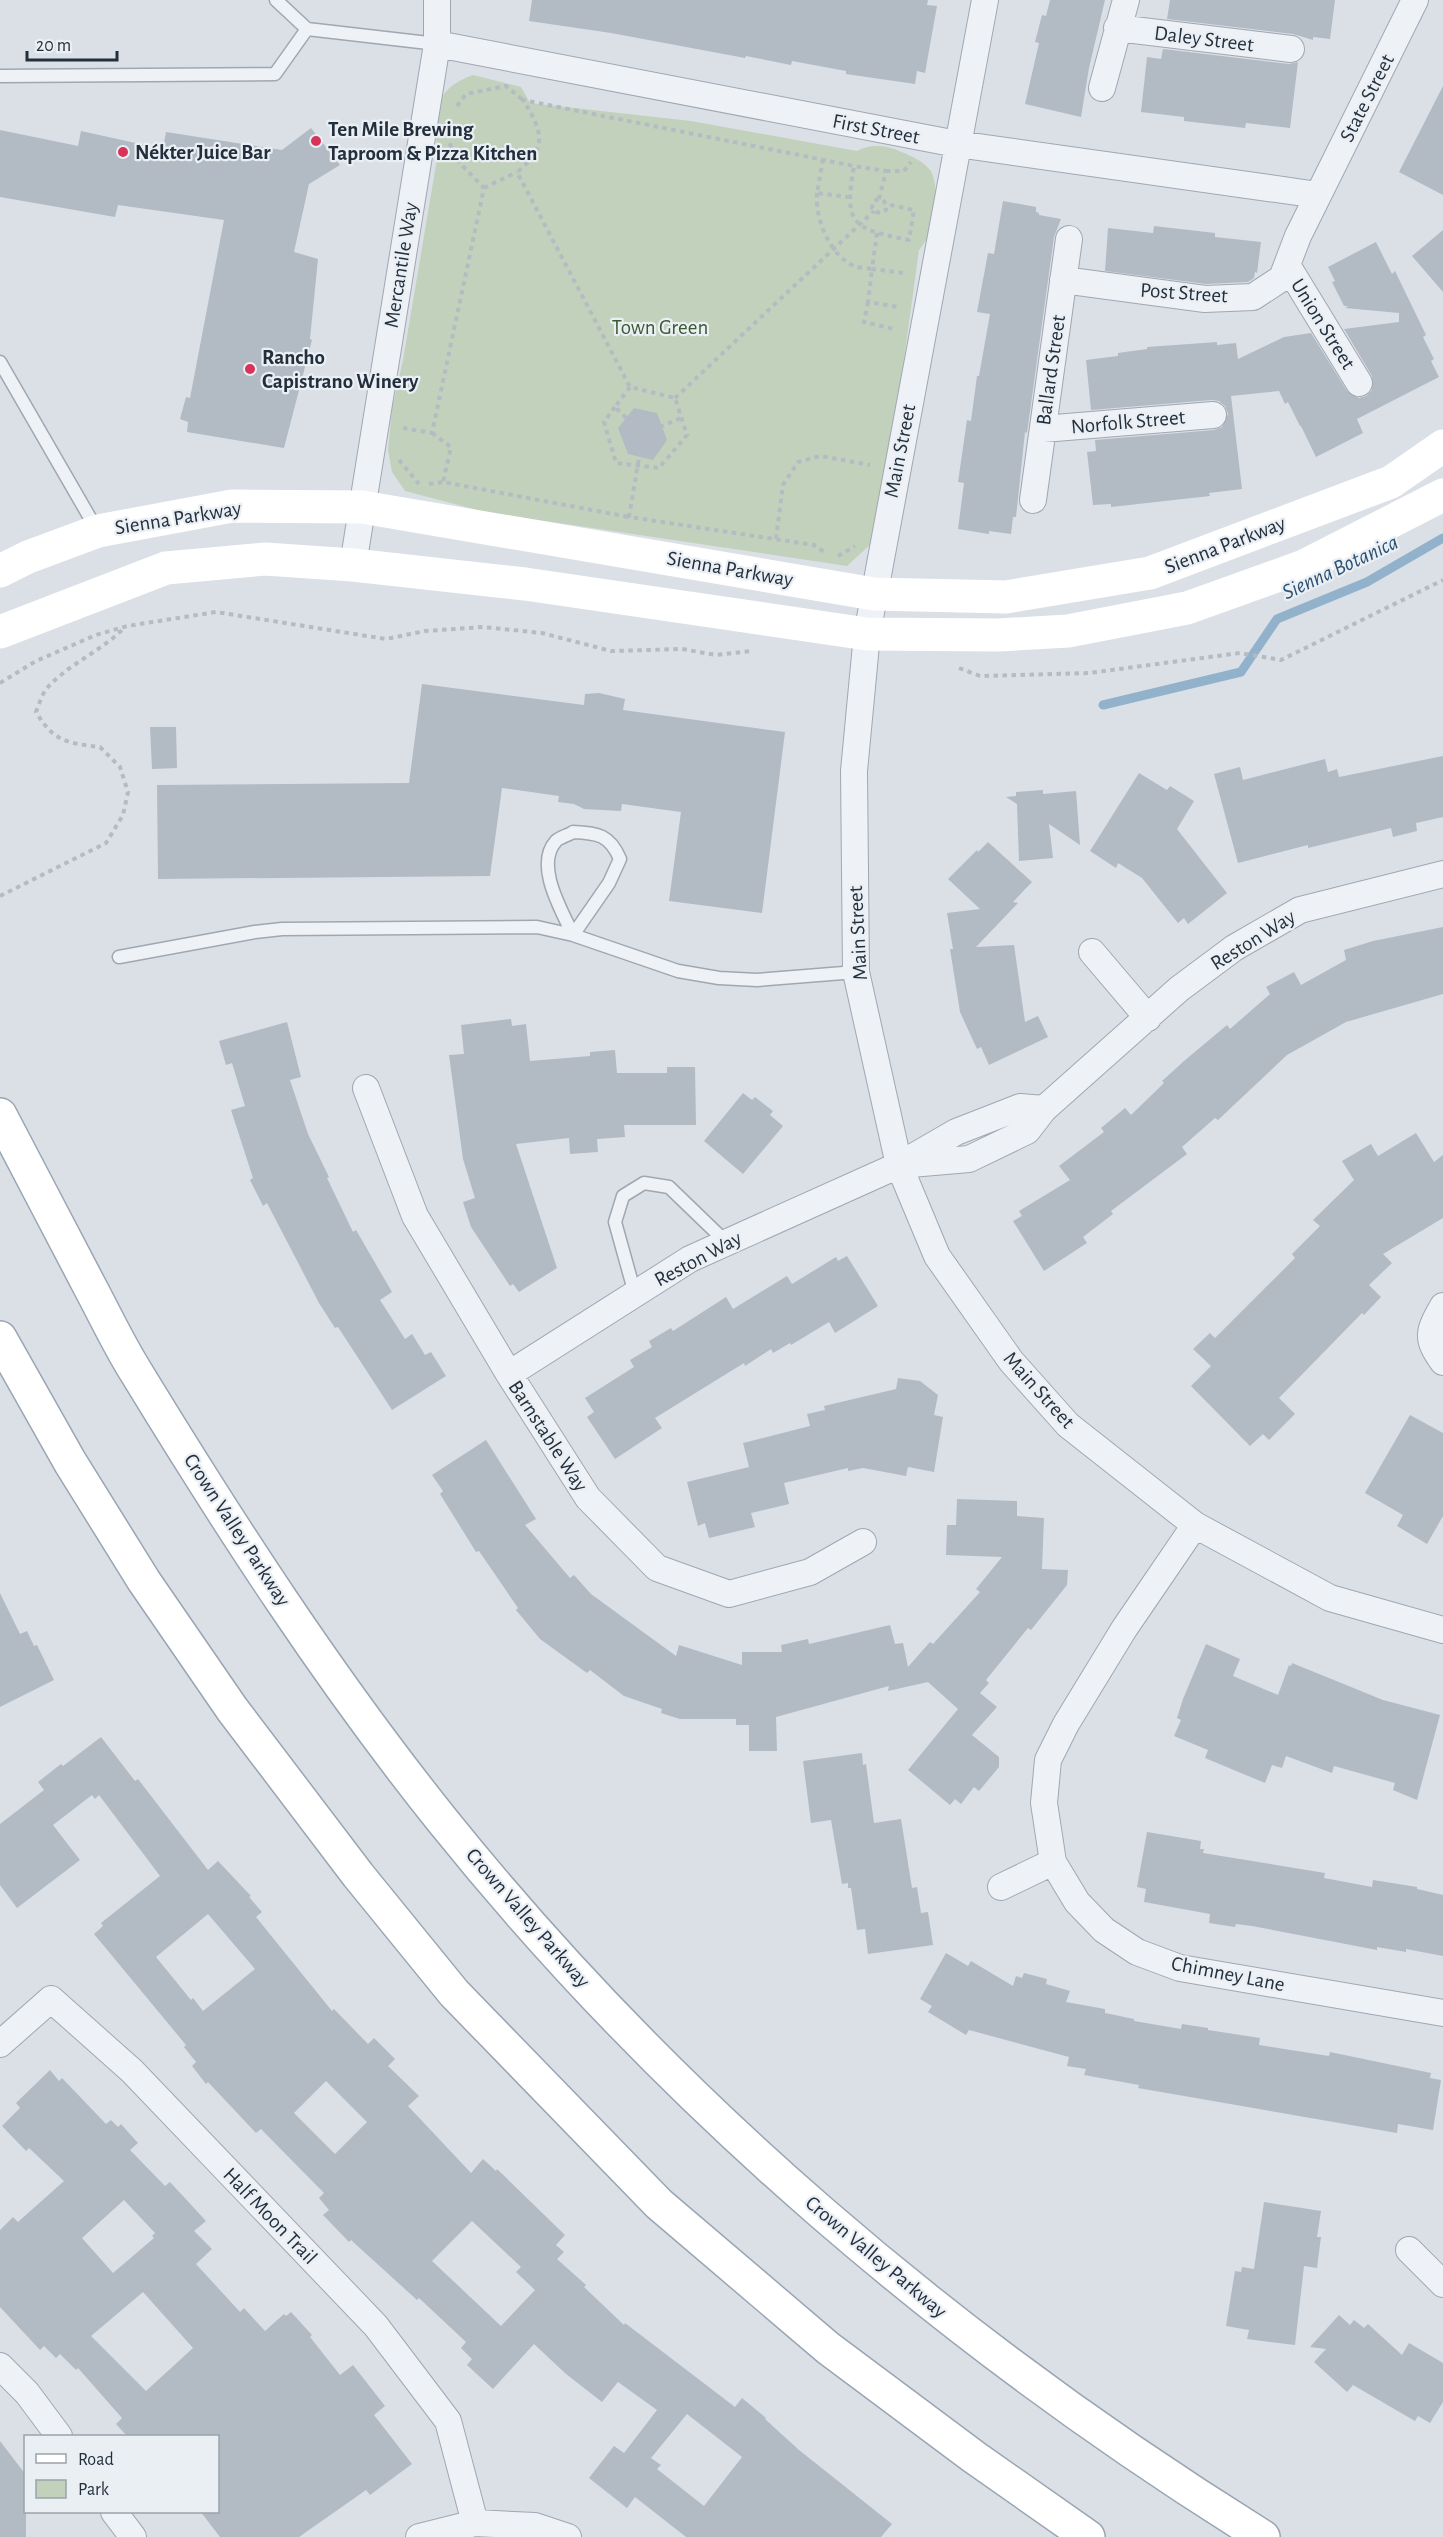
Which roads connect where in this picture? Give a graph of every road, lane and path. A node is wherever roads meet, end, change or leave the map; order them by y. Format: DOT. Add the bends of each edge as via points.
graph roads {
  1 [pos="276,0"];
  2 [pos="437,0"];
  3 [pos="986,0"];
  4 [pos="1126,0"];
  5 [pos="1415,0"];
  6 [pos="1117,28"];
  7 [pos="307,29"];
  8 [pos="437,45"];
  9 [pos="1291,49"];
  10 [pos="0,76"];
  11 [pos="1102,88"];
  12 [pos="523,100"];
  13 [pos="454,110"];
  14 [pos="449,136"];
  15 [pos="957,144"];
  16 [pos="915,156"];
  17 [pos="823,159"];
  18 [pos="854,166"];
  19 [pos="886,171"];
  20 [pos="517,172"];
  21 [pos="484,188"];
  22 [pos="817,193"];
  23 [pos="1318,195"];
  24 [pos="848,197"];
  25 [pos="879,199"];
  26 [pos="886,204"];
  27 [pos="916,204"];
  28 [pos="914,210"];
  29 [pos="874,211"];
  30 [pos="860,225"];
  31 [pos="877,234"];
  32 [pos="909,240"];
  33 [pos="1069,240"];
  34 [pos="833,250"];
  35 [pos="908,251"];
  36 [pos="906,262"];
  37 [pos="1287,266"];
  38 [pos="872,269"];
  39 [pos="904,273"];
  40 [pos="1063,280"];
  41 [pos="902,284"];
  42 [pos="900,296"];
  43 [pos="868,302"];
  44 [pos="898,307"];
  45 [pos="894,329"];
  46 [pos="892,340"];
  47 [pos="0,362"];
  48 [pos="1359,383"];
  49 [pos="630,387"];
  50 [pos="675,398"];
  51 [pos="615,407"];
  52 [pos="1213,415"];
  53 [pos="681,418"];
  54 [pos="1043,429"];
  55 [pos="432,433"];
  56 [pos="643,434"];
  57 [pos="398,437"];
  58 [pos="1443,446"];
  59 [pos="872,453"];
  60 [pos="397,457"];
  61 [pos="870,465"];
  62 [pos="637,466"];
  63 [pos="869,475"];
  64 [pos="443,482"];
  65 [pos="1443,495"];
  66 [pos="1033,500"];
  67 [pos="362,507"];
  68 [pos="628,517"];
  69 [pos="98,531"];
  70 [pos="862,538"];
  71 [pos="776,539"];
  72 [pos="353,566"];
  73 [pos="0,571"];
  74 [pos="1443,580"];
  75 [pos="874,594"];
  76 [pos="127,626"];
  77 [pos="0,632"];
  78 [pos="867,634"];
  79 [pos="762,649"];
  80 [pos="952,666"];
  81 [pos="0,683"];
  82 [pos="1443,874"];
  83 [pos="0,896"];
  84 [pos="573,934"];
  85 [pos="1092,952"];
  86 [pos="119,957"];
  87 [pos="856,972"];
  88 [pos="1148,1018"];
  89 [pos="366,1088"];
  90 [pos="0,1115"];
  91 [pos="899,1164"];
  92 [pos="726,1242"];
  93 [pos="635,1294"];
  94 [pos="1443,1306"];
  95 [pos="0,1338"];
  96 [pos="1443,1362"];
  97 [pos="509,1374"];
  98 [pos="1195,1525"];
  99 [pos="863,1542"];
  100 [pos="1443,1630"];
  101 [pos="1053,1862"];
  102 [pos="1000,1887"];
  103 [pos="1443,2013"];
  104 [pos="0,2044"];
  105 [pos="1409,2250"];
  106 [pos="1443,2284"];
  107 [pos="0,2366"];
  108 [pos="58,2435"];
  109 [pos="115,2513"];
  110 [pos="475,2523"];
  111 [pos="133,2537"];
  112 [pos="419,2537"];
  113 [pos="568,2537"];
  114 [pos="1088,2537"];
  115 [pos="1263,2537"];
  1 -- 7 [label="lane"];
  2 -- 8 [label="street, Mercantile Way"];
  3 -- 15 [label="street, Main Street"];
  4 -- 6 [label="street"];
  5 -- 23 [label="street, State Street"];
  6 -- 9 [label="street, Daley Street"];
  6 -- 11 [label="street"];
  7 -- 8 [label="lane"];
  7 -- 10 [label="lane" via="275,74"];
  8 -- 15 [label="street, First Street"];
  8 -- 67 [label="street, Mercantile Way"];
  12 -- 13 [label="path" via="506,86 466,94"];
  12 -- 17 [label="path"];
  12 -- 20 [label="path" via="536,120 541,142 532,161"];
  14 -- 21 [label="path" via="453,156"];
  15 -- 23 [label="street, First Street"];
  15 -- 75 [label="street, Main Street"];
  16 -- 19 [label="path" via="904,171"];
  17 -- 18 [label="path"];
  17 -- 22 [label="path"];
  18 -- 19 [label="path"];
  18 -- 24 [label="path"];
  19 -- 25 [label="path"];
  20 -- 21 [label="path"];
  20 -- 49 [label="path"];
  21 -- 55 [label="path"];
  22 -- 24 [label="path"];
  22 -- 34 [label="path" via="823,229"];
  23 -- 37 [label="street, Post Street"];
  24 -- 30 [label="path" via="850,210"];
  25 -- 26 [label="path"];
  25 -- 29 [label="path" via="873,202"];
  26 -- 28 [label="path"];
  26 -- 29 [label="path" via="881,213"];
  27 -- 28 [label="path"];
  28 -- 32 [label="path"];
  29 -- 30 [label="path"];
  30 -- 31 [label="path"];
  30 -- 34 [label="path"];
  31 -- 32 [label="path"];
  31 -- 38 [label="path"];
  32 -- 35 [label="path"];
  33 -- 40 [label="street, Ballard Street"];
  34 -- 38 [label="path" via="854,266"];
  34 -- 50 [label="path"];
  36 -- 39 [label="path"];
  37 -- 40 [label="street, Post Street" via="1282,279 1253,297 1205,299"];
  37 -- 48 [label="street, Union Street"];
  38 -- 39 [label="path"];
  38 -- 43 [label="path"];
  39 -- 41 [label="path"];
  40 -- 54 [label="street, Ballard Street"];
  42 -- 44 [label="path"];
  43 -- 44 [label="path"];
  43 -- 45 [label="path" via="864,322"];
  44 -- 45 [label="path"];
  45 -- 46 [label="path"];
  47 -- 69 [label="lane"];
  49 -- 50 [label="path"];
  49 -- 51 [label="path"];
  50 -- 53 [label="path"];
  51 -- 56 [label="path"];
  51 -- 62 [label="path" via="604,422 616,463"];
  52 -- 54 [label="street, Norfolk Street"];
  53 -- 56 [label="path"];
  53 -- 62 [label="path" via="687,435 658,468"];
  54 -- 66 [label="street, Ballard Street"];
  55 -- 57 [label="path" via="399,427"];
  55 -- 64 [label="path" via="451,447"];
  56 -- 62 [label="path"];
  58 -- 75 [label="main road, Sienna Parkway" via="1391,482 1150,573 1006,597"];
  59 -- 61 [label="path"];
  60 -- 64 [label="path" via="420,486"];
  61 -- 63 [label="path"];
  61 -- 71 [label="path" via="820,456 798,462 783,485"];
  62 -- 68 [label="path"];
  64 -- 68 [label="path"];
  65 -- 78 [label="main road, Sienna Parkway" via="1304,566 1188,608 1068,631"];
  67 -- 69 [label="main road, Sienna Parkway" via="232,507"];
  67 -- 72 [label="street, Mercantile Way"];
  67 -- 75 [label="main road, Sienna Parkway"];
  68 -- 71 [label="path"];
  69 -- 73 [label="main road, Sienna Parkway"];
  70 -- 71 [label="path" via="834,558 814,545"];
  72 -- 77 [label="main road, Sienna Parkway" via="265,559 166,568"];
  72 -- 78 [label="main road, Sienna Parkway" via="525,584"];
  74 -- 80 [label="path" via="1281,660 1240,653 1089,674 980,676"];
  75 -- 78 [label="street, Main Street"];
  76 -- 79 [label="path" via="216,612 386,639 425,631 483,627 542,633 610,651 682,648 716,656"];
  76 -- 81 [label="path" via="96,635"];
  76 -- 83 [label="path" via="46,688 36,712 48,732 75,744 100,747 120,767 129,792 123,815 106,843"];
  78 -- 87 [label="street, Main Street" via="854,771"];
  82 -- 88 [label="street, Reston Way" via="1300,910 1234,948"];
  84 -- 84 [label="lane" via="609,883 620,859 614,844 594,833 573,832 556,841 549,858 549,879"];
  84 -- 86 [label="lane" via="537,927 497,926 282,929"];
  84 -- 87 [label="lane" via="678,971 719,978 757,980"];
  85 -- 88 [label="street"];
  87 -- 91 [label="street, Main Street"];
  88 -- 91 [label="street, Reston Way" via="1044,1109 1027,1131 969,1159"];
  89 -- 97 [label="street, Barnstable Way" via="415,1216"];
  90 -- 115 [label="main road, Crown Valley Parkway" via="132,1367 328,1670 442,1820 560,1959 684,2085 804,2197 981,2344 1167,2477"];
  91 -- 92 [label="street, Reston Way"];
  91 -- 98 [label="street, Main Street" via="937,1256 1011,1361 1068,1425"];
  92 -- 93 [label="street, Reston Way" via="690,1258"];
  92 -- 93 [label="lane" via="669,1187 644,1183 623,1196 615,1222"];
  93 -- 97 [label="street, Reston Way"];
  94 -- 96 [label="street" via="1430,1328 1433,1348"];
  95 -- 114 [label="main road" via="144,1581 232,1709 357,1875 454,1993 659,2204 828,2348"];
  97 -- 99 [label="street, Barnstable Way" via="588,1498 657,1568 729,1594 810,1572"];
  98 -- 100 [label="street, Main Street" via="1330,1598"];
  98 -- 101 [label="street, Chimney Lane" via="1124,1629 1047,1760 1044,1803"];
  101 -- 102 [label="street"];
  101 -- 103 [label="street, Chimney Lane" via="1077,1902 1104,1930 1137,1952 1180,1968"];
  104 -- 110 [label="street, Half Moon Trail" via="51,1999 132,2071 376,2326 448,2421"];
  105 -- 106 [label="street"];
  107 -- 108 [label="street" via="27,2393"];
  109 -- 111 [label="street"];
  110 -- 112 [label="street"];
  110 -- 113 [label="street" via="535,2526"];
}
